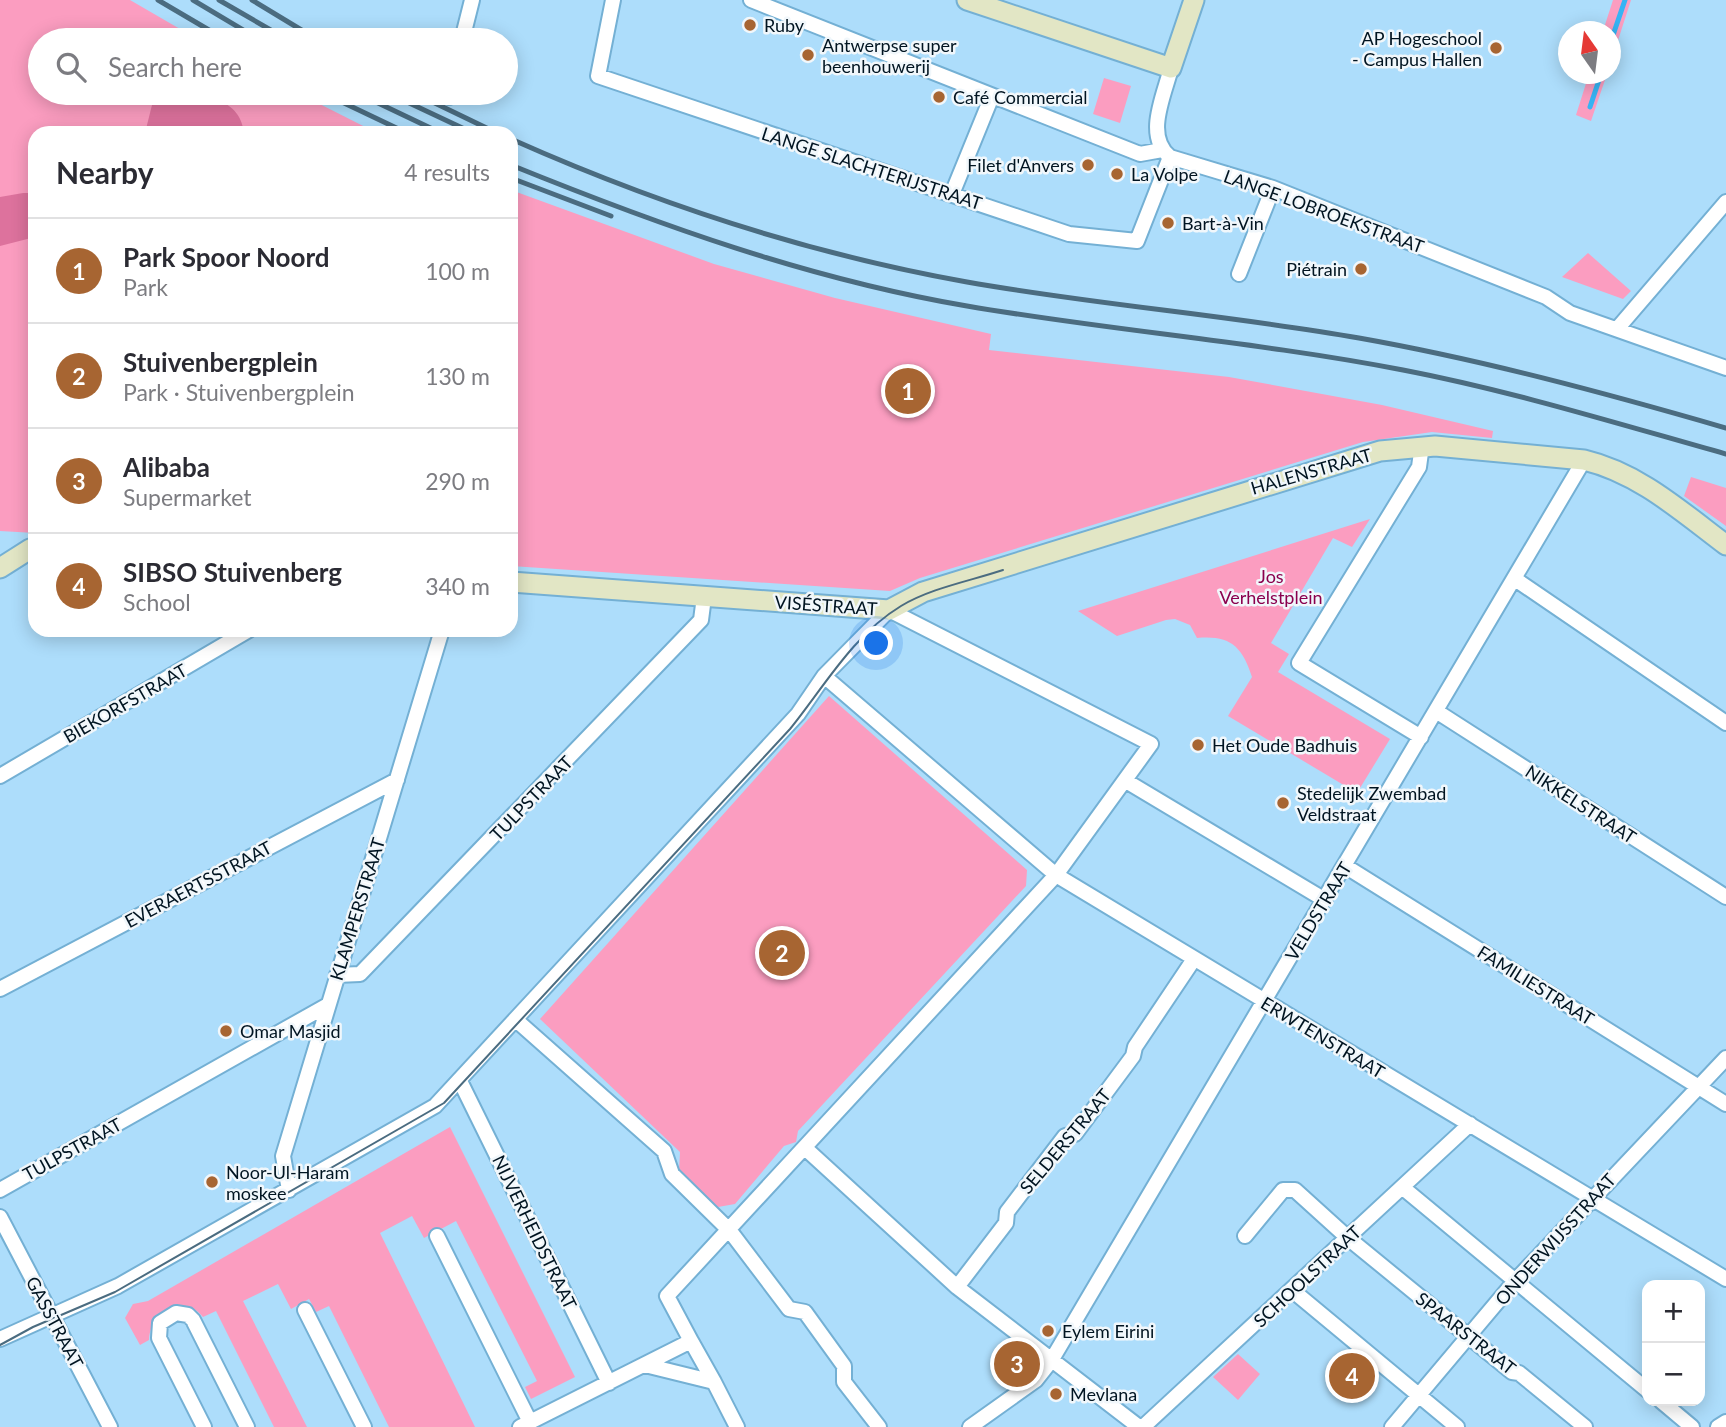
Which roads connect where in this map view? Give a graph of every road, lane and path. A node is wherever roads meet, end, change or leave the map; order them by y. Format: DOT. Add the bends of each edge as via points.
graph roads {
  1 [pos="472,0"];
  2 [pos="613,0"];
  3 [pos="751,0"];
  4 [pos="967,0"];
  5 [pos="1194,0"];
  6 [pos="466,28"];
  7 [pos="1171,68"];
  8 [pos="992,96"];
  9 [pos="1166,153"];
  10 [pos="1273,188"];
  11 [pos="952,194"];
  12 [pos="1726,202"];
  13 [pos="1239,274"];
  14 [pos="1617,329"];
  15 [pos="1726,368"];
  16 [pos="1422,445"];
  17 [pos="1584,460"];
  18 [pos="1726,545"];
  19 [pos="28,550"];
  20 [pos="5,565"];
  21 [pos="1515,579"];
  22 [pos="518,583"];
  23 [pos="704,597"];
  24 [pos="889,610"];
  25 [pos="237,637"];
  26 [pos="440,637"];
  27 [pos="824,676"];
  28 [pos="1436,710"];
  29 [pos="1726,723"];
  30 [pos="1422,737"];
  31 [pos="0,776"];
  32 [pos="397,780"];
  33 [pos="1126,780"];
  34 [pos="1345,866"];
  35 [pos="1056,875"];
  36 [pos="1726,897"];
  37 [pos="1325,900"];
  38 [pos="1194,959"];
  39 [pos="337,975"];
  40 [pos="0,989"];
  41 [pos="1265,1002"];
  42 [pos="326,1006"];
  43 [pos="516,1020"];
  44 [pos="1726,1058"];
  45 [pos="460,1081"];
  46 [pos="1699,1086"];
  47 [pos="1726,1104"];
  48 [pos="1469,1124"];
  49 [pos="805,1148"];
  50 [pos="1402,1187"];
  51 [pos="0,1190"];
  52 [pos="289,1190"];
  53 [pos="1592,1198"];
  54 [pos="0,1217"];
  55 [pos="730,1231"];
  56 [pos="436,1236"];
  57 [pos="1245,1236"];
  58 [pos="1348,1238"];
  59 [pos="1726,1279"];
  60 [pos="1516,1280"];
  61 [pos="957,1287"];
  62 [pos="1292,1290"];
  63 [pos="305,1310"];
  64 [pos="51,1315"];
  65 [pos="1468,1336"];
  66 [pos="0,1339"];
  67 [pos="691,1341"];
  68 [pos="1051,1362"];
  69 [pos="645,1365"];
  70 [pos="714,1382"];
  71 [pos="609,1383"];
  72 [pos="1642,1386"];
  73 [pos="1418,1396"];
  74 [pos="1667,1406"];
  75 [pos="1726,1422"];
  76 [pos="525,1424"];
  77 [pos="110,1427"];
  78 [pos="204,1427"];
  79 [pos="247,1427"];
  80 [pos="364,1427"];
  81 [pos="737,1427"];
  82 [pos="879,1427"];
  83 [pos="970,1427"];
  84 [pos="1141,1427"];
  85 [pos="1392,1427"];
  86 [pos="1457,1427"];
  87 [pos="1586,1427"];
  88 [pos="1692,1427"];
  89 [pos="1718,1427"];
  1 -- 6 [label="street"];
  2 -- 11 [label="street, LANGE SLACHTERIJSTRAAT" via="597,76"];
  3 -- 8 [label="street, LANGE LOBROEKSTRAAT"];
  4 -- 7 [label="street"];
  5 -- 7 [label="street"];
  7 -- 9 [label="street" via="1155,135"];
  8 -- 9 [label="street, LANGE LOBROEKSTRAAT" via="1140,154"];
  8 -- 11 [label="street"];
  9 -- 10 [label="street, LANGE LOBROEKSTRAAT"];
  9 -- 11 [label="street, LANGE SLACHTERIJSTRAAT" via="1137,241 1069,234"];
  10 -- 13 [label="street"];
  10 -- 14 [label="street, LANGE LOBROEKSTRAAT"];
  12 -- 14 [label="street"];
  14 -- 15 [label="street, LANGE LOBROEKSTRAAT"];
  16 -- 17 [label="street, HALENSTRAAT"];
  16 -- 24 [label="street, HALENSTRAAT" via="1368,454 1212,500 923,592"];
  16 -- 30 [label="street" via="1419,467 1298,663"];
  17 -- 18 [label="street, HALENSTRAAT" via="1633,477"];
  17 -- 21 [label="street, VELDSTRAAT"];
  19 -- 20 [label="street"];
  21 -- 28 [label="street, VELDSTRAAT"];
  21 -- 29 [label="street"];
  22 -- 23 [label="street, VISÉSTRAAT"];
  23 -- 24 [label="street, VISÉSTRAAT"];
  23 -- 39 [label="street, TULPSTRAAT" via="701,620 380,954 360,974"];
  24 -- 27 [label="street"];
  24 -- 33 [label="street, VISÉSTRAAT" via="1151,744"];
  25 -- 31 [label="street, BIEKORFSTRAAT"];
  26 -- 32 [label="street, KLAMPERSTRAAT"];
  27 -- 35 [label="street, ERWTENSTRAAT"];
  27 -- 43 [label="street" via="798,715"];
  28 -- 30 [label="street, VELDSTRAAT"];
  28 -- 36 [label="street, NIKKELSTRAAT"];
  30 -- 34 [label="street, VELDSTRAAT"];
  32 -- 39 [label="street, KLAMPERSTRAAT"];
  32 -- 40 [label="street, EVERAERTSSTRAAT"];
  33 -- 35 [label="street"];
  33 -- 37 [label="street"];
  34 -- 37 [label="street, VELDSTRAAT"];
  34 -- 46 [label="street, FAMILIESTRAAT"];
  35 -- 38 [label="street, ERWTENSTRAAT"];
  35 -- 49 [label="street"];
  37 -- 41 [label="street, VELDSTRAAT"];
  38 -- 41 [label="street, ERWTENSTRAAT"];
  38 -- 61 [label="street, SELDERSTRAAT" via="1133,1056 1075,1134 1065,1136 1007,1212 1006,1223"];
  39 -- 42 [label="street, KLAMPERSTRAAT"];
  41 -- 48 [label="street, ERWTENSTRAAT"];
  41 -- 68 [label="street, VELDSTRAAT"];
  42 -- 51 [label="street, TULPSTRAAT"];
  42 -- 52 [label="street, KLAMPERSTRAAT" via="282,1156"];
  43 -- 45 [label="street"];
  43 -- 55 [label="street" via="664,1151 672,1174"];
  44 -- 46 [label="street, ONDERWIJSSTRAAT"];
  45 -- 52 [label="street" via="431,1109"];
  45 -- 71 [label="street, NIJVERHEIDSTRAAT"];
  46 -- 47 [label="street, FAMILIESTRAAT"];
  46 -- 53 [label="street, ONDERWIJSSTRAAT"];
  48 -- 50 [label="street, SCHOOLSTRAAT"];
  48 -- 53 [label="street, ERWTENSTRAAT"];
  49 -- 55 [label="street"];
  49 -- 61 [label="street"];
  50 -- 58 [label="street, SCHOOLSTRAAT"];
  50 -- 60 [label="street"];
  52 -- 64 [label="street" via="118,1286"];
  53 -- 59 [label="street, ERWTENSTRAAT"];
  53 -- 60 [label="street, ONDERWIJSSTRAAT"];
  54 -- 64 [label="street, GASSTRAAT"];
  55 -- 67 [label="street" via="667,1296"];
  55 -- 82 [label="street" via="789,1309 805,1312 844,1366 844,1382"];
  56 -- 76 [label="street"];
  57 -- 58 [label="street, SPAARSTRAAT" via="1283,1190 1295,1190"];
  58 -- 62 [label="street, SCHOOLSTRAAT"];
  58 -- 65 [label="street, SPAARSTRAAT"];
  60 -- 65 [label="street, ONDERWIJSSTRAAT"];
  60 -- 72 [label="street"];
  61 -- 68 [label="street"];
  62 -- 73 [label="street"];
  62 -- 84 [label="street, SCHOOLSTRAAT"];
  63 -- 80 [label="street"];
  64 -- 66 [label="street"];
  64 -- 77 [label="street, GASSTRAAT"];
  65 -- 73 [label="street, ONDERWIJSSTRAAT"];
  65 -- 87 [label="street, SPAARSTRAAT"];
  67 -- 69 [label="street"];
  67 -- 70 [label="street"];
  68 -- 83 [label="street, VELDSTRAAT" via="1036,1380"];
  68 -- 84 [label="street"];
  69 -- 70 [label="street"];
  69 -- 71 [label="street"];
  70 -- 81 [label="street"];
  71 -- 76 [label="street"];
  73 -- 85 [label="street, ONDERWIJSSTRAAT"];
  73 -- 86 [label="street"];
  74 -- 88 [label="street"];
  75 -- 89 [label="street"];
  78 -- 79 [label="street" via="159,1338 160,1323 176,1313 193,1320"];
}
